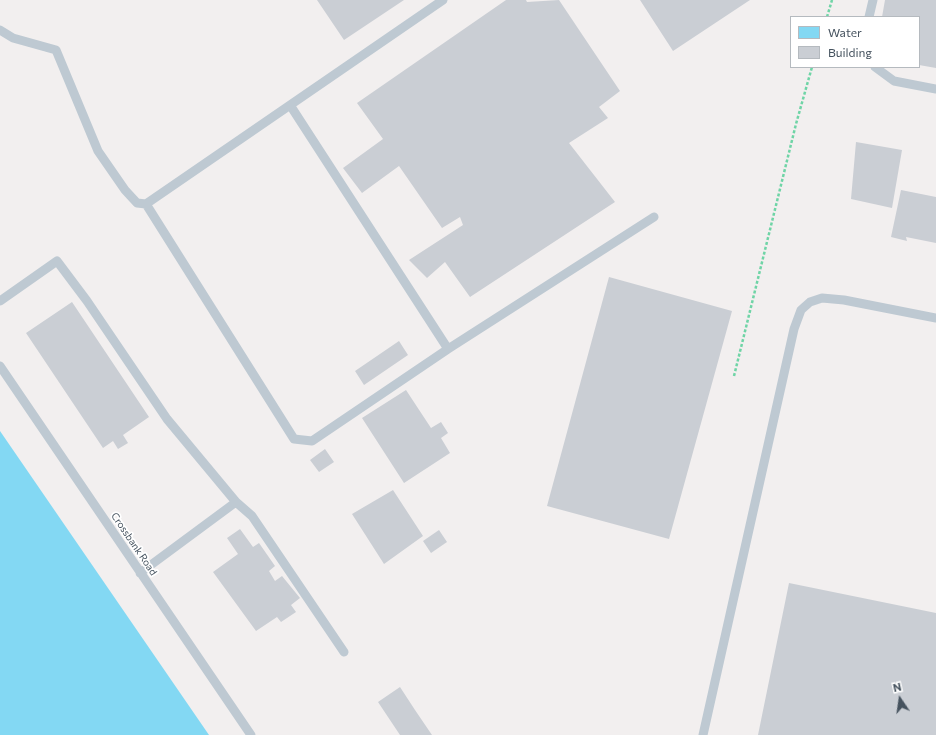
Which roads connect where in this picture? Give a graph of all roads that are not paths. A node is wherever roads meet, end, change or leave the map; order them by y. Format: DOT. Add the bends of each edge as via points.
graph roads {
  1 [pos="443,0"];
  2 [pos="873,0"];
  3 [pos="869,16"];
  4 [pos="0,30"];
  5 [pos="877,68"];
  6 [pos="936,89"];
  7 [pos="290,105"];
  8 [pos="146,204"];
  9 [pos="654,216"];
  10 [pos="0,301"];
  11 [pos="936,318"];
  12 [pos="448,349"];
  13 [pos="0,366"];
  14 [pos="236,502"];
  15 [pos="140,573"];
  16 [pos="344,652"];
  17 [pos="251,735"];
  18 [pos="703,735"];
  1 -- 7 [label="lane"];
  2 -- 3 [label="lane"];
  4 -- 8 [label="lane" via="13,38 56,50 98,151 125,190 137,203"];
  5 -- 6 [label="lane" via="894,81"];
  7 -- 8 [label="lane"];
  7 -- 12 [label="lane"];
  8 -- 12 [label="lane" via="294,440 312,441"];
  9 -- 12 [label="lane"];
  10 -- 14 [label="lane" via="57,261 167,419"];
  11 -- 18 [label="lane" via="822,298 810,302 801,310 794,329"];
  13 -- 15 [label="lane, Crossbank Road"];
  14 -- 15 [label="lane"];
  14 -- 16 [label="lane" via="252,516"];
  15 -- 17 [label="lane, Crossbank Road"];
}
